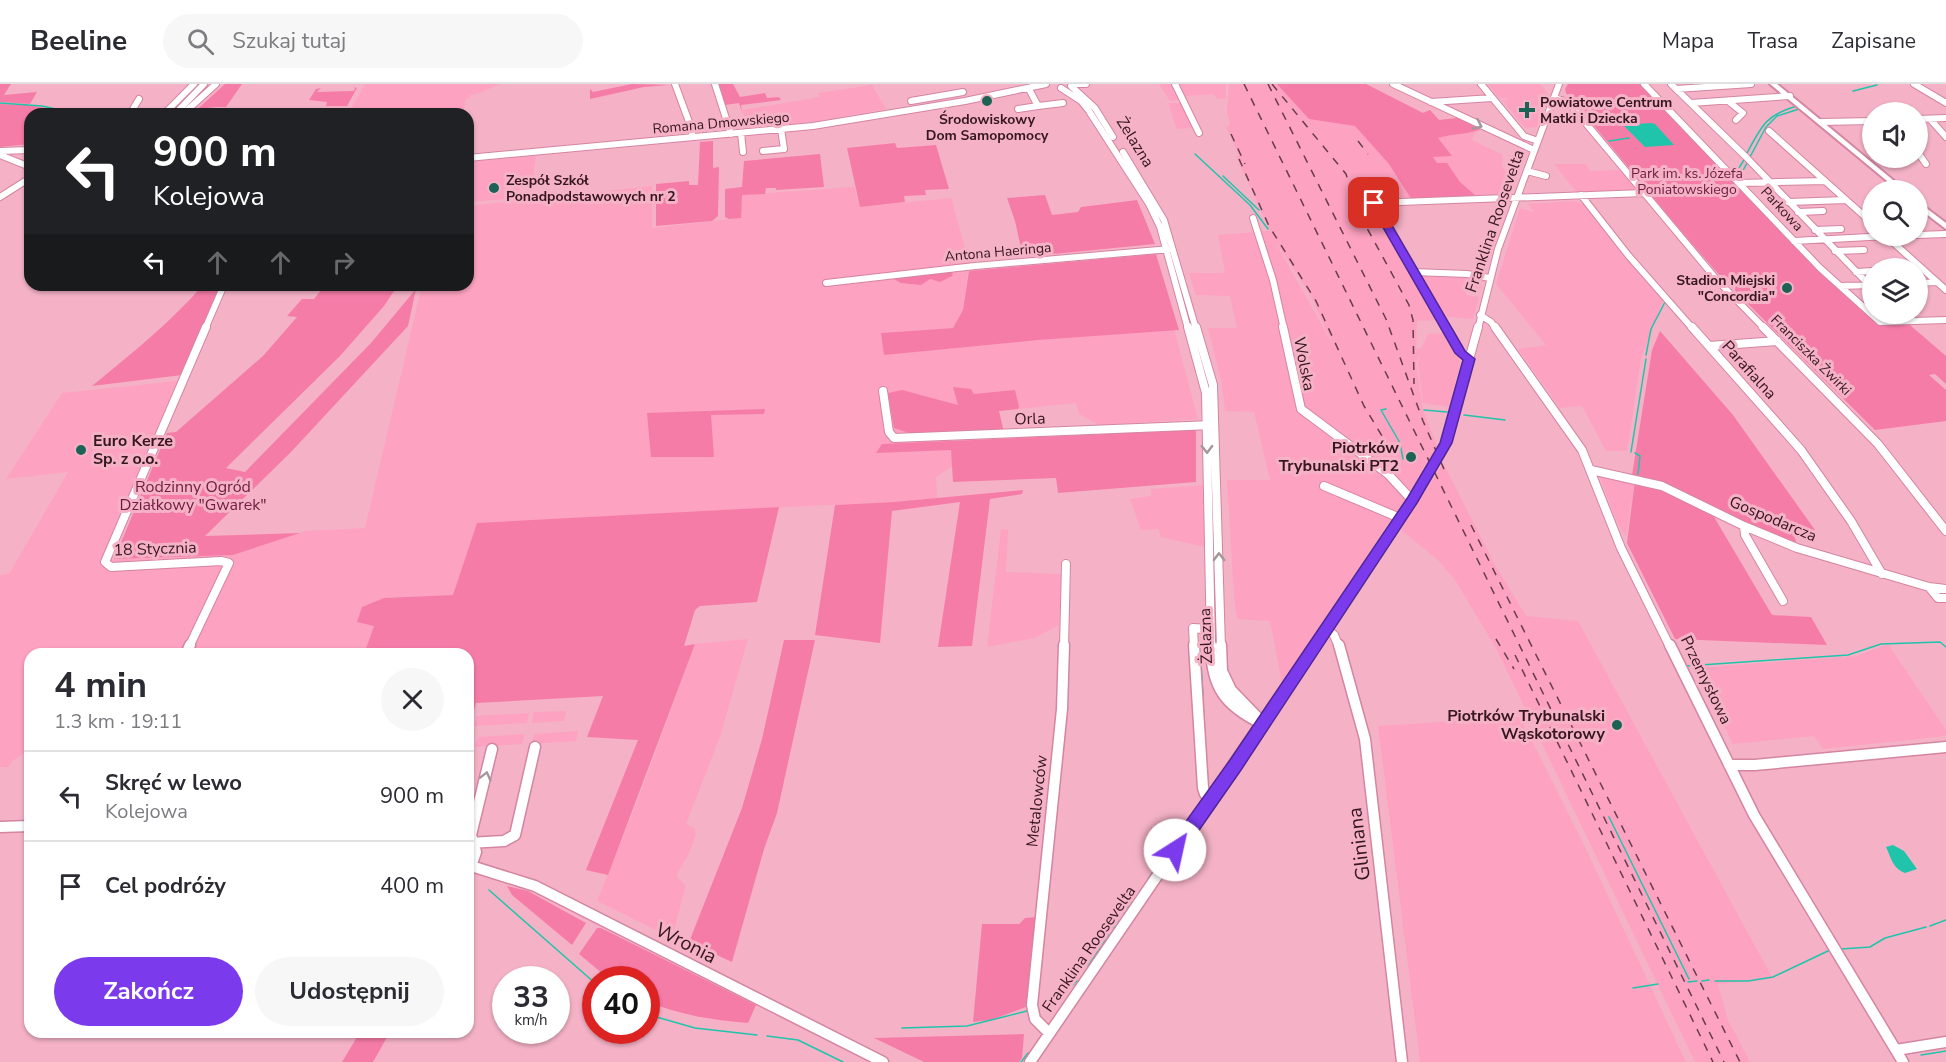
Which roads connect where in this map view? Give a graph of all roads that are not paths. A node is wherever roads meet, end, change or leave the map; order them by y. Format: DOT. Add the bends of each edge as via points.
graph roads {
  1 [pos="194,84"];
  2 [pos="204,84"];
  3 [pos="216,84"];
  4 [pos="675,84"];
  5 [pos="716,84"];
  6 [pos="1086,84"];
  7 [pos="1175,84"];
  8 [pos="1393,84"];
  9 [pos="1481,84"];
  10 [pos="1557,84"];
  11 [pos="1644,84"];
  12 [pos="1671,84"];
  13 [pos="1751,84"];
  14 [pos="1773,84"];
  15 [pos="1914,84"];
  16 [pos="1048,85"];
  17 [pos="1072,85"];
  18 [pos="940,88"];
  19 [pos="1061,88"];
  20 [pos="1676,89"];
  21 [pos="1029,90"];
  22 [pos="963,92"];
  23 [pos="945,95"];
  24 [pos="1790,96"];
  25 [pos="1492,98"];
  26 [pos="1555,98"];
  27 [pos="139,99"];
  28 [pos="911,101"];
  29 [pos="1728,101"];
  30 [pos="1431,102"];
  31 [pos="1063,103"];
  32 [pos="1946,103"];
  33 [pos="1691,104"];
  34 [pos="1038,106"];
  35 [pos="134,108"];
  36 [pos="170,108"];
  37 [pos="181,108"];
  38 [pos="190,108"];
  39 [pos="1018,109"];
  40 [pos="1946,118"];
  41 [pos="1930,119"];
  42 [pos="1736,120"];
  43 [pos="1862,121"];
  44 [pos="1821,122"];
  45 [pos="782,129"];
  46 [pos="1769,131"];
  47 [pos="741,133"];
  48 [pos="1198,133"];
  49 [pos="731,134"];
  50 [pos="692,137"];
  51 [pos="1946,137"];
  52 [pos="1538,141"];
  53 [pos="24,145"];
  54 [pos="24,150"];
  55 [pos="1534,150"];
  56 [pos="0,151"];
  57 [pos="763,151"];
  58 [pos="743,152"];
  59 [pos="474,157"];
  60 [pos="24,165"];
  61 [pos="1527,171"];
  62 [pos="1546,175"];
  63 [pos="1890,180"];
  64 [pos="1825,181"];
  65 [pos="24,182"];
  66 [pos="1769,182"];
  67 [pos="1741,183"];
  68 [pos="1644,193"];
  69 [pos="1581,195"];
  70 [pos="0,197"];
  71 [pos="1516,198"];
  72 [pos="1846,200"];
  73 [pos="1788,202"];
  74 [pos="1823,211"];
  75 [pos="1798,212"];
  76 [pos="1928,212"];
  77 [pos="1862,214"];
  78 [pos="1253,218"];
  79 [pos="1946,227"];
  80 [pos="1841,229"];
  81 [pos="1815,230"];
  82 [pos="1946,234"];
  83 [pos="1928,235"];
  84 [pos="1862,238"];
  85 [pos="1825,240"];
  86 [pos="1794,241"];
  87 [pos="1898,246"];
  88 [pos="1170,249"];
  89 [pos="1864,250"];
  90 [pos="1835,251"];
  91 [pos="1414,272"];
  92 [pos="1856,272"];
  93 [pos="1862,272"];
  94 [pos="1490,278"];
  95 [pos="1862,278"];
  96 [pos="1928,282"];
  97 [pos="1937,282"];
  98 [pos="826,283"];
  99 [pos="1840,286"];
  100 [pos="1862,286"];
  101 [pos="1946,290"];
  102 [pos="221,291"];
  103 [pos="1862,306"];
  104 [pos="1480,315"];
  105 [pos="1946,320"];
  106 [pos="1928,321"];
  107 [pos="1777,340"];
  108 [pos="1709,346"];
  109 [pos="1469,359"];
  110 [pos="883,391"];
  111 [pos="1211,425"];
  112 [pos="1591,470"];
  113 [pos="1324,486"];
  114 [pos="1412,500"];
  115 [pos="1400,518"];
  116 [pos="1744,526"];
  117 [pos="1946,531"];
  118 [pos="1066,564"];
  119 [pos="1882,574"];
  120 [pos="1929,587"];
  121 [pos="1946,589"];
  122 [pos="1946,598"];
  123 [pos="1783,601"];
  124 [pos="1210,629"];
  125 [pos="1326,629"];
  126 [pos="189,648"];
  127 [pos="1263,724"];
  128 [pos="535,747"];
  129 [pos="1946,747"];
  130 [pos="492,749"];
  131 [pos="1729,765"];
  132 [pos="1212,799"];
  133 [pos="474,823"];
  134 [pos="24,826"];
  135 [pos="0,827"];
  136 [pos="474,843"];
  137 [pos="474,867"];
  138 [pos="1050,1033"];
  139 [pos="1946,1042"];
  140 [pos="1896,1050"];
  141 [pos="884,1062"];
  142 [pos="1030,1062"];
  143 [pos="1402,1062"];
  144 [pos="1903,1062"];
  1 -- 36 [label="street"];
  2 -- 37 [label="street"];
  3 -- 38 [label="street"];
  4 -- 50 [label="street"];
  5 -- 49 [label="street"];
  6 -- 17 [label="street"];
  7 -- 48 [label="street"];
  8 -- 30 [label="street"];
  9 -- 25 [label="street"];
  10 -- 26 [label="street, Franklina Roosevelta"];
  11 -- 67 [label="street, Parkowa"];
  12 -- 20 [label="street"];
  13 -- 20 [label="street"];
  14 -- 24 [label="main road"];
  15 -- 32 [label="street"];
  16 -- 19 [label="street, Romana Dmowskiego"];
  16 -- 21 [label="street, Romana Dmowskiego"];
  17 -- 19 [label="street"];
  17 -- 88 [label="street, Żelazna" via="1096,109 1143,183 1160,212"];
  18 -- 23 [label="street"];
  19 -- 88 [label="street, Żelazna" via="1084,104 1106,135 1153,210"];
  20 -- 33 [label="street"];
  21 -- 34 [label="street"];
  21 -- 45 [label="street, Romana Dmowskiego"];
  22 -- 23 [label="street"];
  23 -- 28 [label="street"];
  24 -- 29 [label="street"];
  24 -- 44 [label="main road"];
  25 -- 30 [label="street"];
  25 -- 52 [label="street" via="1524,136"];
  26 -- 52 [label="street, Franklina Roosevelta"];
  26 -- 68 [label="street, Franciszka Żwirki" via="1568,102"];
  27 -- 35 [label="street"];
  29 -- 33 [label="street"];
  29 -- 42 [label="street" via="1743,112"];
  30 -- 55 [label="street, one-way"];
  31 -- 34 [label="street"];
  33 -- 66 [label="street"];
  34 -- 39 [label="street"];
  40 -- 41 [label="street"];
  41 -- 51 [label="street"];
  43 -- 44 [label="street"];
  44 -- 63 [label="main road"];
  45 -- 47 [label="street, Romana Dmowskiego"];
  45 -- 57 [label="street" via="784,149"];
  46 -- 64 [label="street"];
  47 -- 49 [label="street, Romana Dmowskiego"];
  47 -- 58 [label="street"];
  49 -- 50 [label="street, Romana Dmowskiego"];
  50 -- 59 [label="street, Romana Dmowskiego"];
  52 -- 55 [label="street, Franklina Roosevelta"];
  53 -- 56 [label="street"];
  54 -- 56 [label="street"];
  55 -- 61 [label="street, Franklina Roosevelta"];
  56 -- 60 [label="street"];
  61 -- 62 [label="street"];
  61 -- 71 [label="street, Franklina Roosevelta"];
  64 -- 66 [label="street"];
  64 -- 72 [label="street"];
  65 -- 70 [label="street"];
  66 -- 67 [label="street"];
  66 -- 73 [label="street"];
  67 -- 86 [label="street, Parkowa"];
  68 -- 69 [label="street"];
  68 -- 107 [label="street, Franciszka Żwirki" via="1717,280"];
  69 -- 71 [label="street"];
  69 -- 108 [label="street, Parafialna"];
  71 -- 91 [label="street" via="1374,203"];
  71 -- 94 [label="street, Franklina Roosevelta"];
  72 -- 73 [label="street"];
  72 -- 77 [label="street"];
  73 -- 75 [label="street"];
  74 -- 75 [label="street"];
  75 -- 81 [label="street"];
  76 -- 79 [label="main road"];
  78 -- 114 [label="street, Wolska" via="1273,280 1300,409 1388,474"];
  80 -- 81 [label="street"];
  81 -- 85 [label="street"];
  82 -- 83 [label="street"];
  84 -- 85 [label="street"];
  85 -- 86 [label="street"];
  85 -- 90 [label="street"];
  86 -- 99 [label="street, Parkowa"];
  87 -- 97 [label="street"];
  88 -- 98 [label="street, Antona Haeringa"];
  88 -- 111 [label="street, Żelazna"];
  89 -- 90 [label="street"];
  90 -- 92 [label="street"];
  91 -- 94 [label="street"];
  91 -- 109 [label="street" via="1462,356"];
  92 -- 93 [label="street"];
  92 -- 95 [label="street"];
  94 -- 104 [label="street, Franklina Roosevelta"];
  96 -- 97 [label="street"];
  97 -- 101 [label="street"];
  99 -- 100 [label="street"];
  99 -- 103 [label="street, Parkowa"];
  102 -- 126 [label="street, 18 Stycznia" via="105,562 111,567 229,563"];
  104 -- 109 [label="street, Franklina Roosevelta"];
  104 -- 112 [label="street, Przemysłowa" via="1491,322 1551,405"];
  105 -- 106 [label="street"];
  107 -- 108 [label="street"];
  107 -- 117 [label="street, Franciszka Żwirki" via="1878,444"];
  108 -- 119 [label="street, Parafialna" via="1818,472"];
  109 -- 114 [label="street, Franklina Roosevelta" via="1446,443"];
  110 -- 111 [label="street, Orla" via="889,432 894,438"];
  111 -- 124 [label="street, Żelazna, one-way"];
  127 -- 111 [label="street, Żelazna, one-way" via="1231,690 1222,671"];
  112 -- 116 [label="street, Gospodarcza" via="1662,486"];
  112 -- 131 [label="street, Przemysłowa" via="1621,548"];
  113 -- 115 [label="street"];
  114 -- 115 [label="street, Franklina Roosevelta"];
  115 -- 125 [label="street, Franklina Roosevelta"];
  116 -- 119 [label="street, Gospodarcza" via="1797,548"];
  116 -- 123 [label="street" via="1745,535"];
  118 -- 138 [label="street, Metalowców" via="1062,709 1032,1005 1035,1019"];
  119 -- 120 [label="street, Gospodarcza"];
  120 -- 121 [label="street, Gospodarcza"];
  120 -- 122 [label="street" via="1938,598"];
  124 -- 127 [label="street, Żelazna" via="1211,669 1218,686 1232,704"];
  124 -- 132 [label="street" via="1193,628 1203,788"];
  125 -- 127 [label="street, Franklina Roosevelta"];
  125 -- 143 [label="street, Gliniana" via="1339,645 1365,739"];
  127 -- 132 [label="street, Franklina Roosevelta"];
  128 -- 136 [label="street" via="515,835 508,840"];
  129 -- 131 [label="street"];
  133 -- 130 [label="street, one-way"];
  131 -- 140 [label="street, Przemysłowa" via="1791,880"];
  132 -- 138 [label="street, Franklina Roosevelta"];
  134 -- 135 [label="street"];
  137 -- 141 [label="street, Wronia" via="535,886"];
  138 -- 142 [label="street, Franklina Roosevelta"];
  139 -- 140 [label="street"];
  140 -- 144 [label="street, Przemysłowa"];
}
